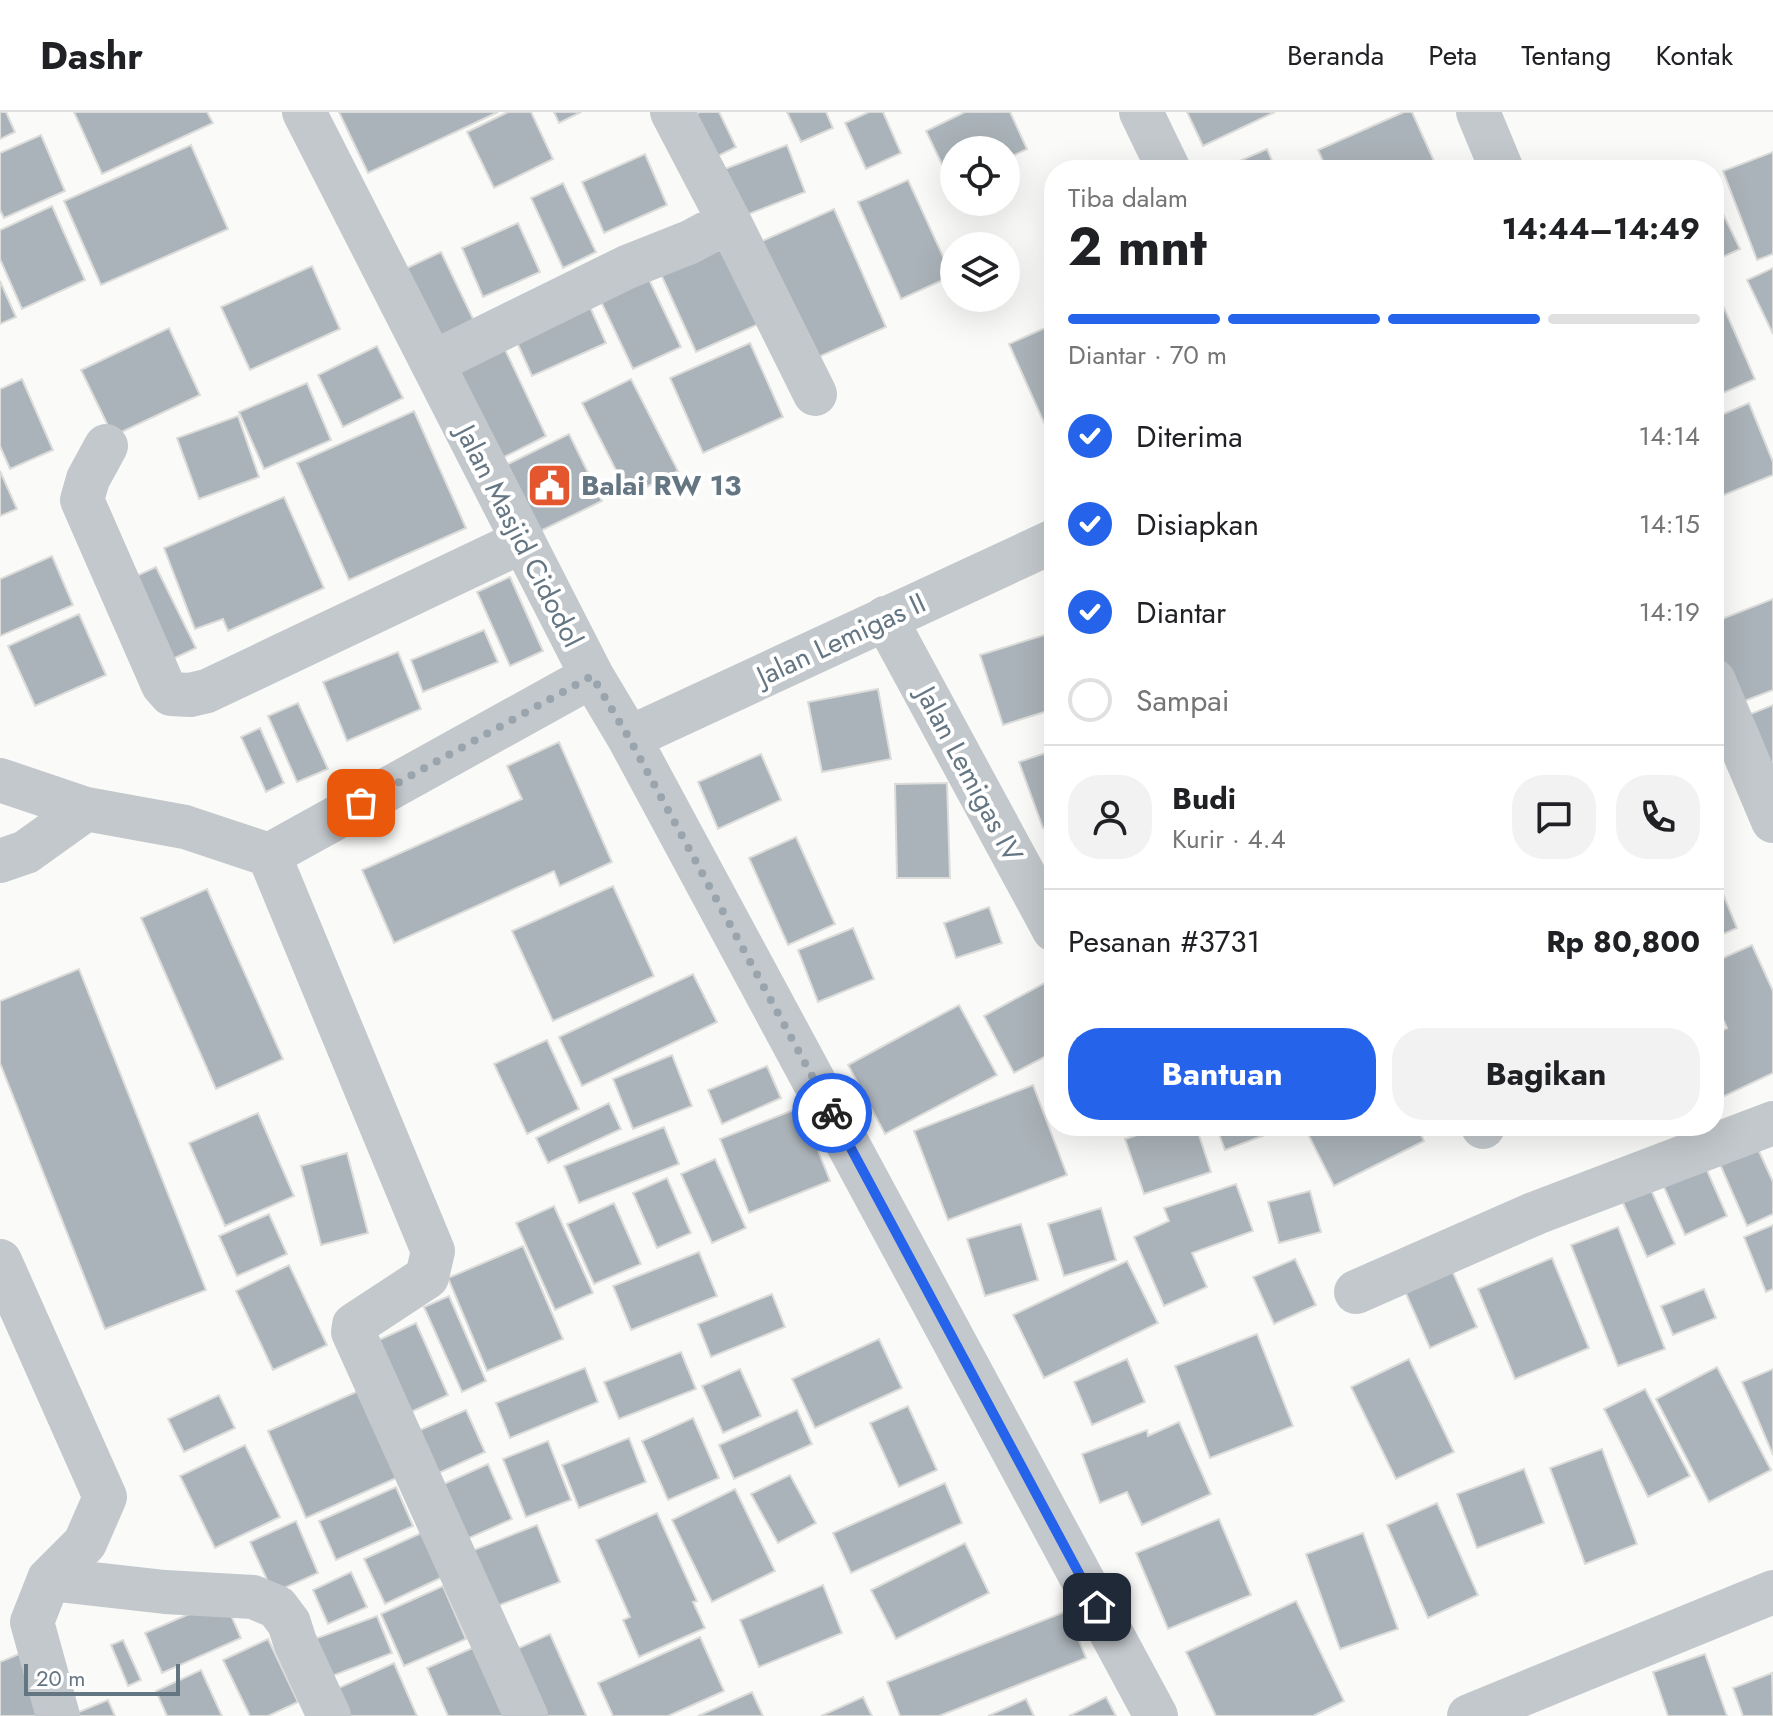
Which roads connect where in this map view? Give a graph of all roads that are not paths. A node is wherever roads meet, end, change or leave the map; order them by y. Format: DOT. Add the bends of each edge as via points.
graph roads {
  1 [pos="304,112"];
  2 [pos="672,112"];
  3 [pos="1141,112"];
  4 [pos="1478,112"];
  5 [pos="1164,160"];
  6 [pos="1498,160"];
  7 [pos="729,221"];
  8 [pos="432,363"];
  9 [pos="815,394"];
  10 [pos="106,446"];
  11 [pos="523,541"];
  12 [pos="1044,546"];
  13 [pos="885,618"];
  14 [pos="592,676"];
  15 [pos="1724,705"];
  16 [pos="629,738"];
  17 [pos="0,780"];
  18 [pos="86,809"];
  19 [pos="1773,821"];
  20 [pos="269,855"];
  21 [pos="0,861"];
  22 [pos="1044,912"];
  23 [pos="1773,1123"];
  24 [pos="0,1261"];
  25 [pos="1356,1292"];
  26 [pos="49,1579"];
  27 [pos="1773,1592"];
  28 [pos="58,1716"];
  29 [pos="329,1716"];
  30 [pos="526,1716"];
  31 [pos="1156,1716"];
  32 [pos="1469,1716"];
  1 -- 8 [label="street, Jalan Masjid Cidodol"];
  2 -- 7 [label="street"];
  3 -- 5 [label="street"];
  4 -- 6 [label="street"];
  7 -- 8 [label="street"];
  7 -- 9 [label="street"];
  8 -- 11 [label="street, Jalan Masjid Cidodol"];
  10 -- 11 [label="street" via="82,500 171,694 207,691"];
  11 -- 14 [label="street, Jalan Masjid Cidodol"];
  12 -- 13 [label="street, Jalan Lemigas II"];
  13 -- 16 [label="street, Jalan Lemigas II"];
  13 -- 22 [label="street, Jalan Lemigas IV"];
  14 -- 16 [label="street, Jalan Masjid Cidodol"];
  14 -- 20 [label="street"];
  15 -- 19 [label="street"];
  16 -- 31 [label="street, Jalan Masjid Cidodol"];
  17 -- 18 [label="street"];
  18 -- 20 [label="street" via="185,827"];
  18 -- 21 [label="street" via="26,852"];
  20 -- 30 [label="street" via="433,1251 427,1277 354,1325 353,1332"];
  23 -- 25 [label="street" via="1536,1213"];
  24 -- 26 [label="street" via="105,1497 85,1543"];
  26 -- 28 [label="street" via="32,1622"];
  26 -- 29 [label="street" via="253,1597 277,1607"];
  27 -- 32 [label="street"];
}
